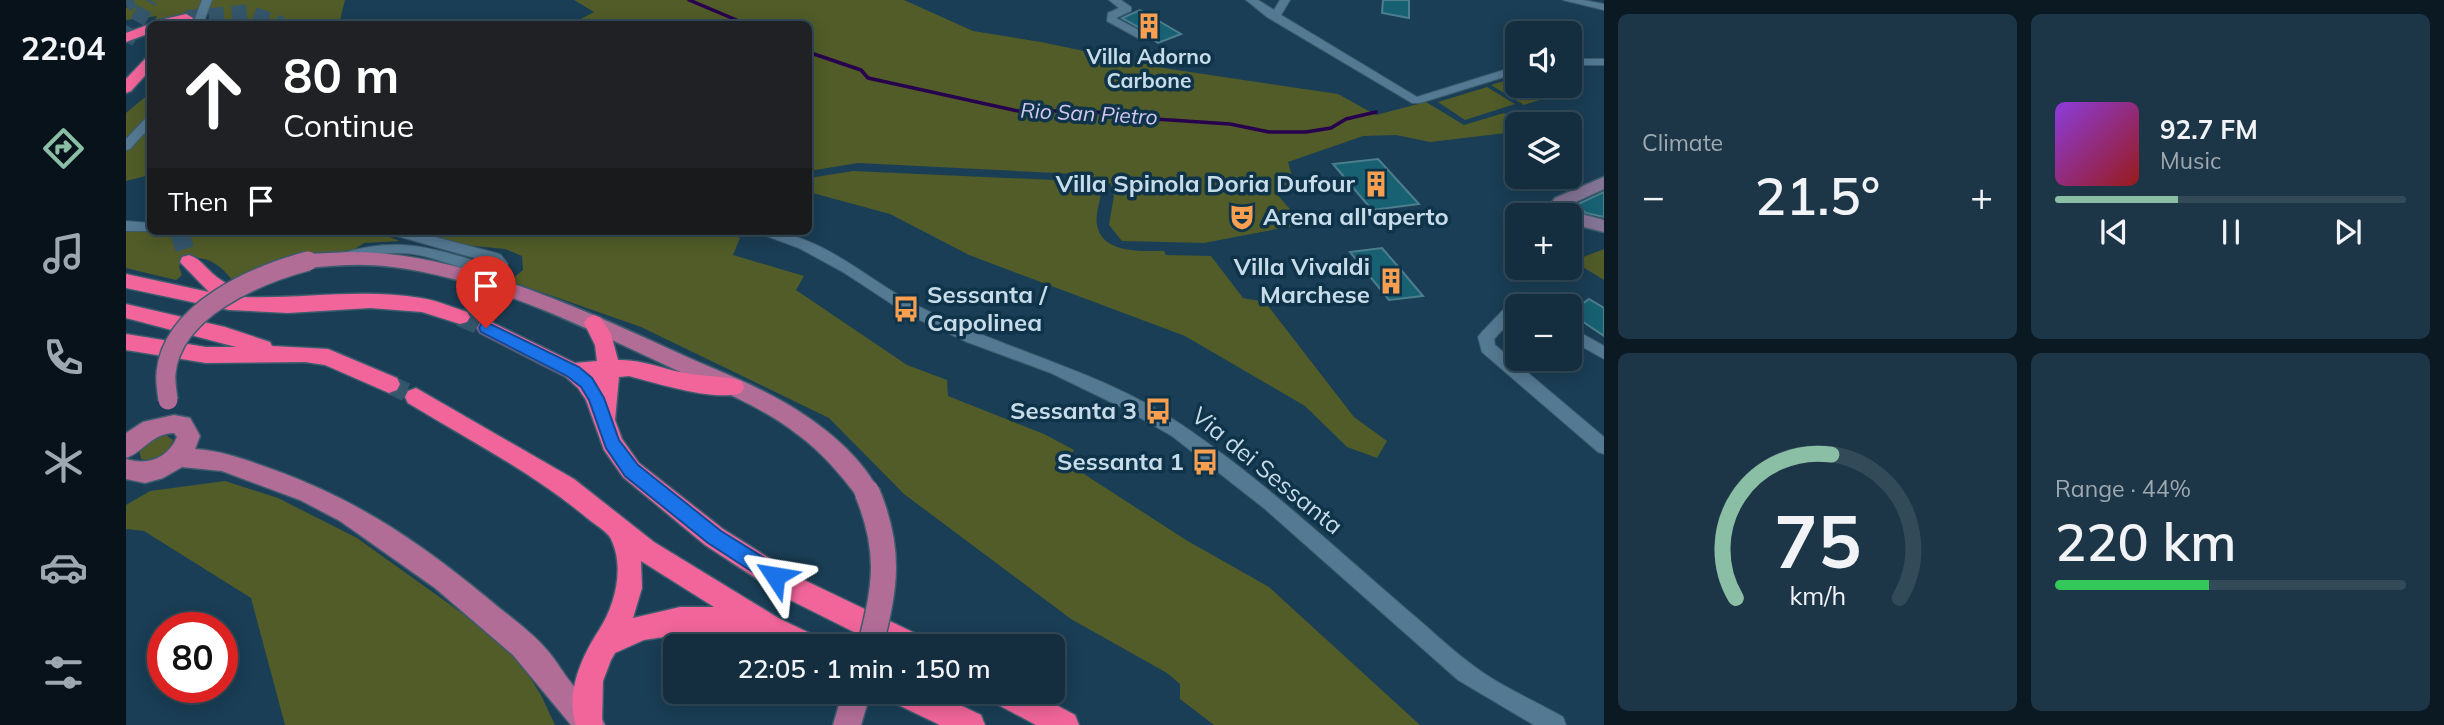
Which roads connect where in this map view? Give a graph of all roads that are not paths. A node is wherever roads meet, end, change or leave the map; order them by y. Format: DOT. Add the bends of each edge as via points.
graph roads {
  1 [pos="207,0"];
  2 [pos="1114,0"];
  3 [pos="1251,0"];
  4 [pos="1284,0"];
  5 [pos="1568,0"];
  6 [pos="1604,8"];
  7 [pos="1271,15"];
  8 [pos="192,21"];
  9 [pos="147,29"];
  10 [pos="1142,36"];
  11 [pos="126,38"];
  12 [pos="1582,62"];
  13 [pos="1604,62"];
  14 [pos="147,65"];
  15 [pos="1505,73"];
  16 [pos="126,88"];
  17 [pos="147,124"];
  18 [pos="126,146"];
  19 [pos="1604,182"];
  20 [pos="126,226"];
  21 [pos="1604,226"];
  22 [pos="147,227"];
  23 [pos="410,235"];
  24 [pos="776,235"];
  25 [pos="344,257"];
  26 [pos="188,262"];
  27 [pos="126,281"];
  28 [pos="255,305"];
  29 [pos="126,311"];
  30 [pos="460,317"];
  31 [pos="1505,317"];
  32 [pos="594,323"];
  33 [pos="486,328"];
  34 [pos="1582,341"];
  35 [pos="126,342"];
  36 [pos="279,353"];
  37 [pos="1604,353"];
  38 [pos="1505,363"];
  39 [pos="610,368"];
  40 [pos="573,371"];
  41 [pos="1514,371"];
  42 [pos="389,384"];
  43 [pos="733,387"];
  44 [pos="416,397"];
  45 [pos="157,425"];
  46 [pos="604,427"];
  47 [pos="1604,447"];
  48 [pos="126,448"];
  49 [pos="178,457"];
  50 [pos="131,474"];
  51 [pos="622,534"];
  52 [pos="771,628"];
  53 [pos="783,634"];
  54 [pos="874,634"];
  55 [pos="887,634"];
  56 [pos="605,644"];
  57 [pos="853,704"];
  58 [pos="927,704"];
  59 [pos="1025,704"];
  60 [pos="590,723"];
  61 [pos="847,725"];
  62 [pos="971,725"];
  63 [pos="1065,725"];
  64 [pos="1555,725"];
  1 -- 8 [label="street"];
  2 -- 10 [label="street" via="1127,9 1111,19"];
  3 -- 7 [label="street"];
  4 -- 7 [label="street" via="1279,12"];
  5 -- 6 [label="street"];
  7 -- 15 [label="street" via="1416,101"];
  9 -- 11 [label="highway"];
  12 -- 13 [label="street"];
  14 -- 16 [label="highway"];
  17 -- 18 [label="street"];
  19 -- 21 [label="street" via="1561,202 1574,217"];
  20 -- 22 [label="street"];
  23 -- 25 [label="street" via="496,258 501,264 486,269 400,246"];
  24 -- 64 [label="street, Via dei Sessanta" via="848,268 912,310 1057,369 1178,431 1271,503 1465,673"];
  25 -- 32 [label="main road" via="418,264"];
  25 -- 45 [label="main road, bridge" via="269,272 192,322 169,358 167,409"];
  26 -- 28 [label="highway" via="211,284"];
  27 -- 28 [label="highway"];
  28 -- 30 [label="highway" via="370,300 422,305"];
  29 -- 36 [label="highway"];
  31 -- 38 [label="street" via="1486,337 1487,348"];
  32 -- 39 [label="highway" via="604,340"];
  32 -- 43 [label="main road"];
  33 -- 40 [label="highway"];
  34 -- 37 [label="street"];
  35 -- 36 [label="highway" via="206,355"];
  36 -- 42 [label="highway" via="328,357"];
  39 -- 40 [label="highway"];
  39 -- 43 [label="highway"];
  39 -- 46 [label="highway"];
  40 -- 46 [label="highway" via="596,398"];
  41 -- 47 [label="street"];
  43 -- 54 [label="main road, bridge" via="776,408 820,438 867,492 886,541 882,605"];
  44 -- 51 [label="highway" via="566,486"];
  45 -- 48 [label="main road"];
  45 -- 49 [label="main road" via="174,423 187,430 188,444"];
  46 -- 55 [label="highway" via="631,470 714,537 795,589"];
  49 -- 50 [label="main road" via="156,470"];
  49 -- 60 [label="main road" via="223,461 308,493 387,537 523,645"];
  51 -- 52 [label="highway"];
  51 -- 56 [label="highway" via="630,565 629,589"];
  52 -- 53 [label="highway"];
  52 -- 56 [label="highway" via="677,619 649,625"];
  56 -- 60 [label="highway" via="587,681"];
  57 -- 61 [label="main road"];
  58 -- 62 [label="highway"];
  59 -- 63 [label="highway"];
}
